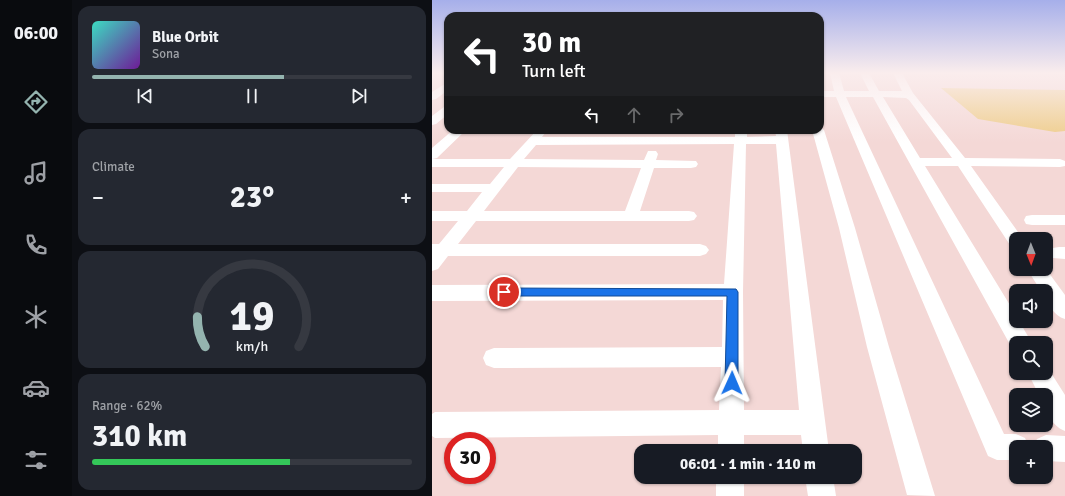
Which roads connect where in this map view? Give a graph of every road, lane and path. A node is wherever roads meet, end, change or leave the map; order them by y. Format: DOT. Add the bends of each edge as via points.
graph roads {
  1 [pos="841,96"];
  2 [pos="877,96"];
  3 [pos="911,96"];
  4 [pos="444,112"];
  5 [pos="432,122"];
  6 [pos="456,134"];
  7 [pos="819,134"];
  8 [pos="659,135"];
  9 [pos="740,135"];
  10 [pos="781,135"];
  11 [pos="537,136"];
  12 [pos="432,155"];
  13 [pos="917,162"];
  14 [pos="432,163"];
  15 [pos="649,163"];
  16 [pos="962,163"];
  17 [pos="514,164"];
  18 [pos="691,164"];
  19 [pos="1063,165"];
  20 [pos="432,188"];
  21 [pos="494,188"];
  22 [pos="432,216"];
  23 [pos="470,216"];
  24 [pos="631,216"];
  25 [pos="689,216"];
  26 [pos="1032,220"];
  27 [pos="1065,220"];
  28 [pos="1010,232"];
  29 [pos="438,250"];
  30 [pos="700,250"];
  31 [pos="432,264"];
  32 [pos="1041,276"];
  33 [pos="733,292"];
  34 [pos="432,293"];
  35 [pos="1065,311"];
  36 [pos="1017,336"];
  37 [pos="732,357"];
  38 [pos="494,358"];
  39 [pos="1042,380"];
  40 [pos="1065,419"];
  41 [pos="813,422"];
  42 [pos="731,423"];
  43 [pos="436,425"];
  44 [pos="730,444"];
  45 [pos="815,444"];
  46 [pos="1009,447"];
  47 [pos="1053,448"];
  48 [pos="1065,448"];
  49 [pos="730,484"];
  50 [pos="820,484"];
  51 [pos="922,495"];
  52 [pos="730,496"];
  53 [pos="822,496"];
  1 -- 46 [label="street" via="996,447"];
  2 -- 13 [label="street"];
  3 -- 16 [label="street"];
  4 -- 5 [label="street"];
  6 -- 12 [label="street"];
  7 -- 51 [label="street"];
  8 -- 9 [label="street"];
  8 -- 11 [label="street"];
  8 -- 15 [label="street"];
  9 -- 10 [label="street"];
  9 -- 33 [label="street"];
  10 -- 41 [label="street"];
  11 -- 17 [label="street"];
  13 -- 16 [label="street"];
  13 -- 36 [label="street"];
  14 -- 17 [label="street"];
  15 -- 17 [label="street"];
  15 -- 18 [label="street"];
  15 -- 24 [label="street"];
  16 -- 19 [label="street"];
  16 -- 28 [label="street"];
  17 -- 21 [label="street"];
  20 -- 21 [label="street"];
  21 -- 23 [label="street"];
  22 -- 23 [label="street"];
  23 -- 24 [label="street"];
  23 -- 29 [label="street"];
  24 -- 25 [label="street"];
  26 -- 27 [label="street"];
  29 -- 30 [label="street"];
  29 -- 31 [label="street"];
  32 -- 35 [label="street"];
  33 -- 34 [label="street"];
  33 -- 37 [label="street"];
  37 -- 38 [label="street"];
  37 -- 42 [label="street"];
  39 -- 40 [label="street"];
  41 -- 42 [label="street"];
  41 -- 45 [label="street"];
  42 -- 43 [label="street"];
  42 -- 44 [label="street"];
  47 -- 48 [label="street"];
  49 -- 52 [label="street"];
  50 -- 53 [label="street"];
}
